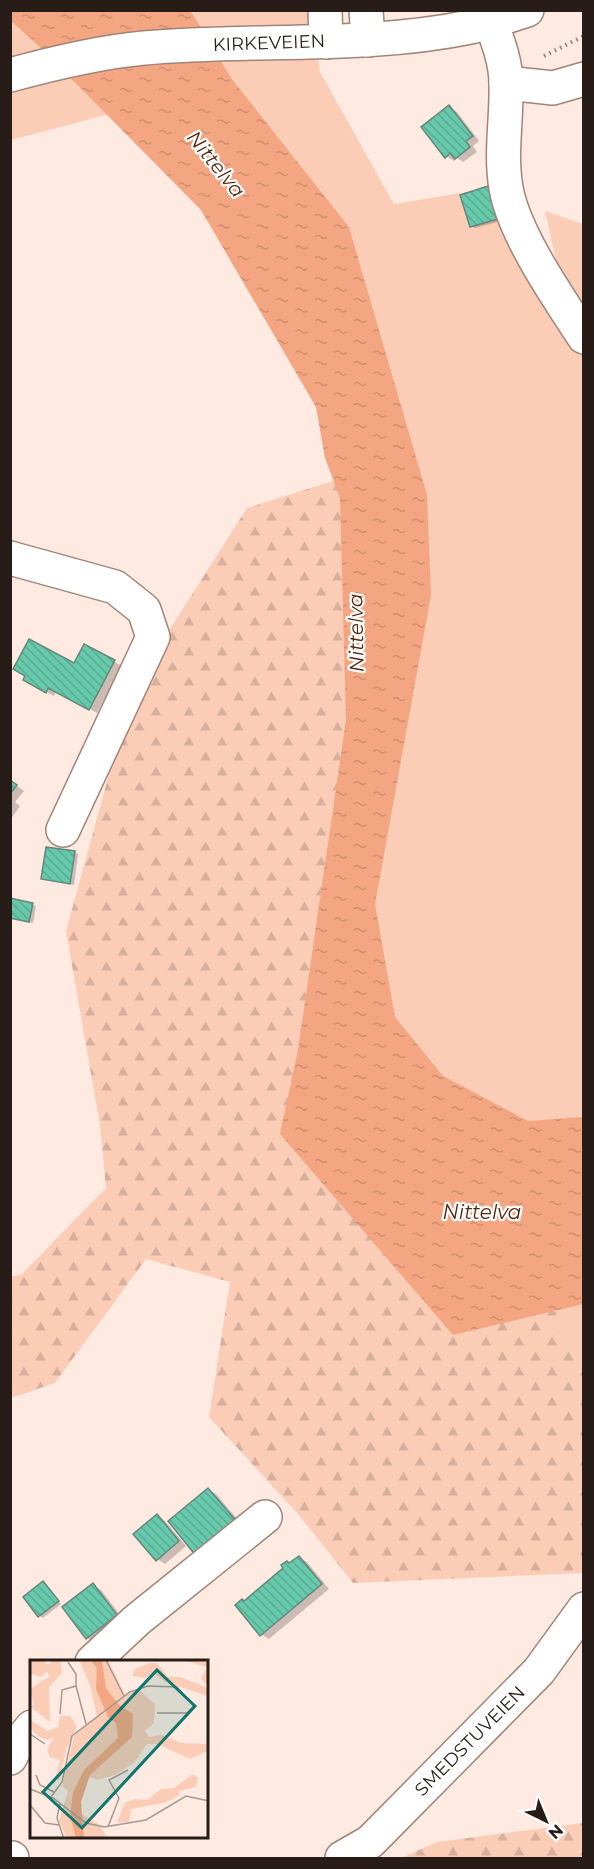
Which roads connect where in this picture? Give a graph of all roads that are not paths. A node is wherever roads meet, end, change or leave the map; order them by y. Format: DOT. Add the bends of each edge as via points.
graph roads {
  1 [pos="527,10"];
  2 [pos="491,22"];
  3 [pos="367,25"];
  4 [pos="326,26"];
  5 [pos="10,75"];
  6 [pos="584,78"];
  7 [pos="506,83"];
  8 [pos="584,337"];
  9 [pos="10,558"];
  10 [pos="63,831"];
  11 [pos="265,1517"];
  12 [pos="584,1609"];
  13 [pos="94,1660"];
  14 [pos="30,1729"];
  15 [pos="10,1758"];
  16 [pos="342,1858"];
  1 -- 2 [label="street, KIRKEVEIEN"];
  2 -- 3 [label="street, KIRKEVEIEN" via="442,32"];
  2 -- 7 [label="street"];
  3 -- 4 [label="street, KIRKEVEIEN"];
  4 -- 5 [label="street, KIRKEVEIEN" via="102,53"];
  6 -- 7 [label="street" via="553,88"];
  7 -- 8 [label="street" via="503,167 510,204 531,250"];
  9 -- 10 [label="street" via="115,587 144,610 153,637"];
  11 -- 13 [label="street" via="137,1620"];
  12 -- 16 [label="street, SMEDSTUVEIEN" via="532,1679 369,1842"];
  14 -- 15 [label="street"];
}
